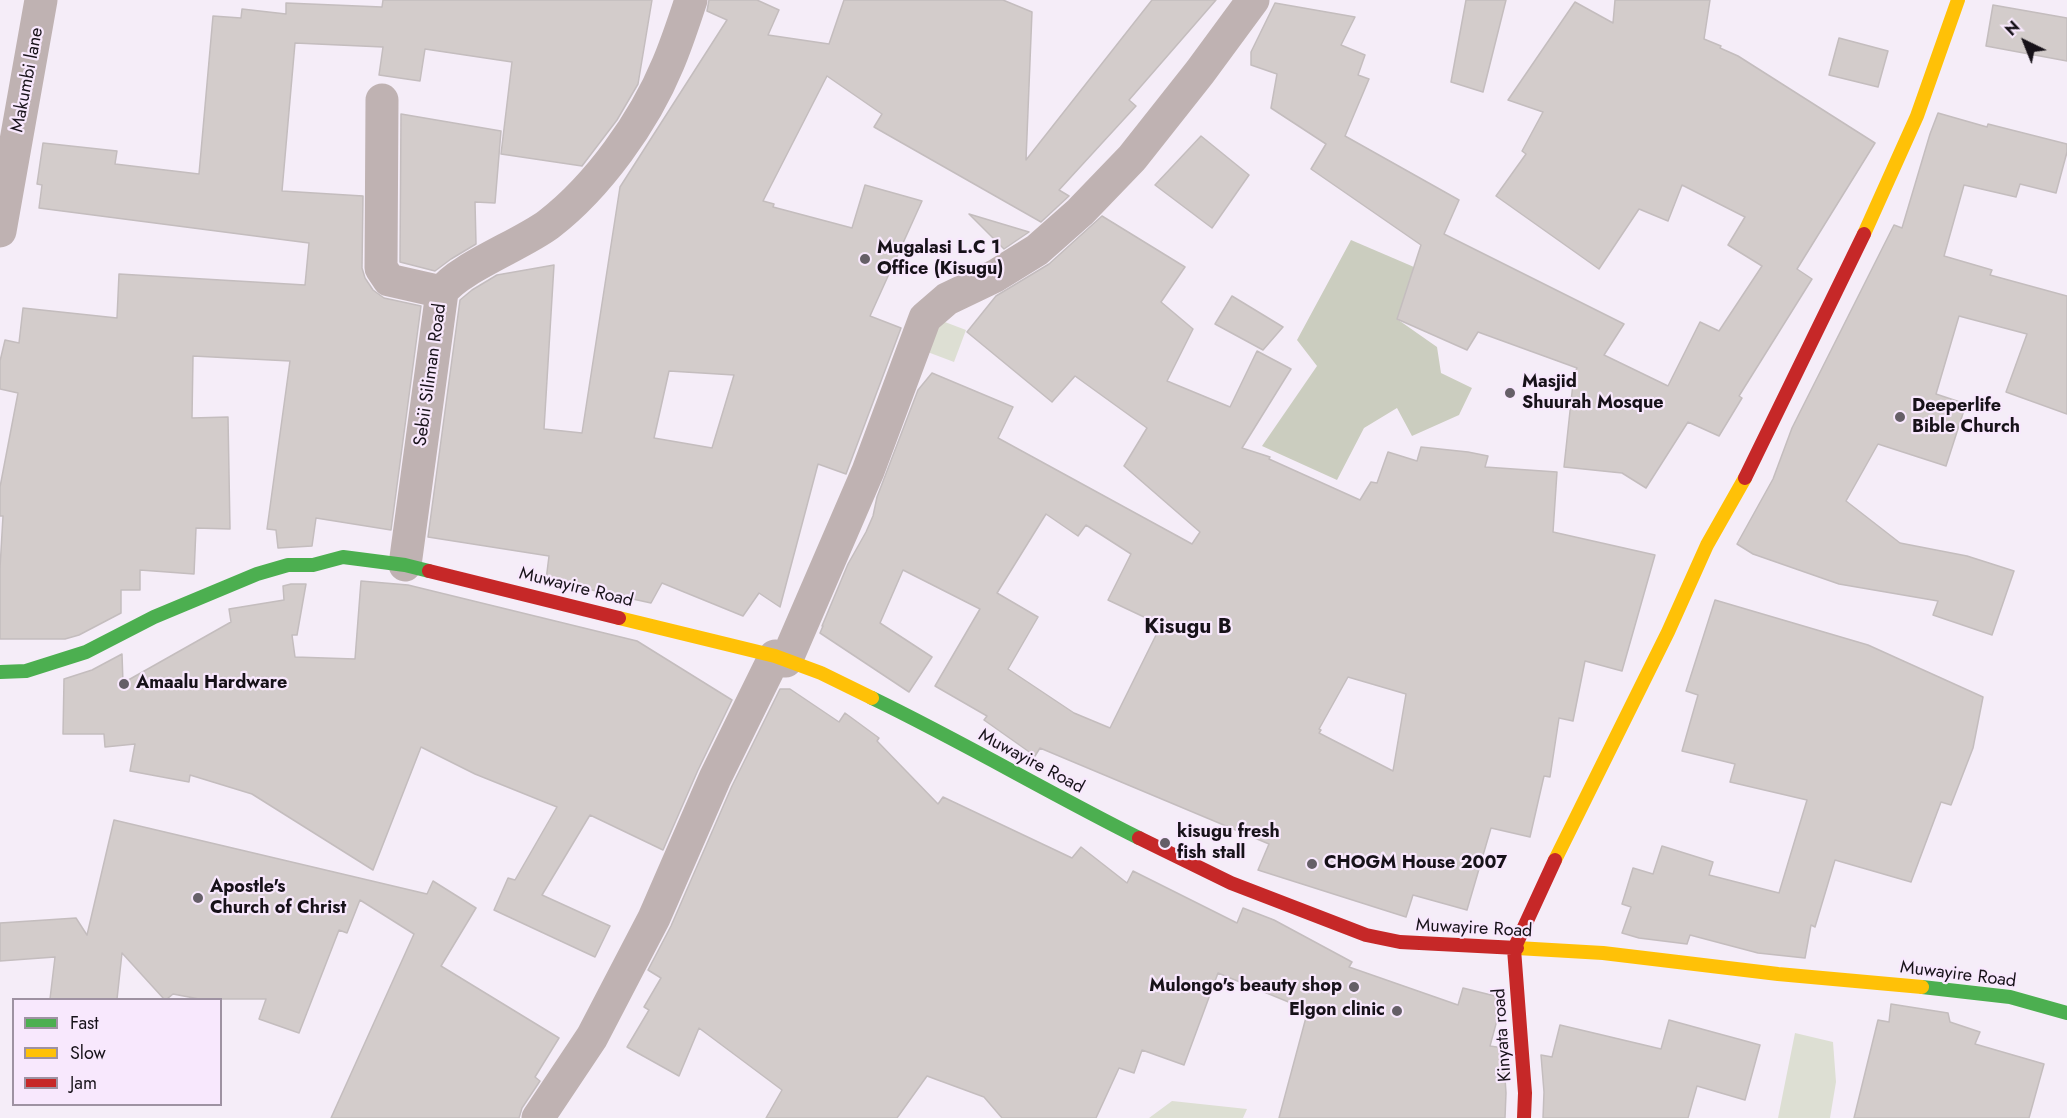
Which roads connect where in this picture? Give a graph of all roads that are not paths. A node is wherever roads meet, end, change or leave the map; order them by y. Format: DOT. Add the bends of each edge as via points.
graph roads {
  1 [pos="41,0"];
  2 [pos="692,0"];
  3 [pos="1253,0"];
  4 [pos="1958,0"];
  5 [pos="382,100"];
  6 [pos="0,231"];
  7 [pos="442,292"];
  8 [pos="405,565"];
  9 [pos="781,658"];
  10 [pos="0,672"];
  11 [pos="1514,949"];
  12 [pos="2067,1013"];
  13 [pos="538,1118"];
  14 [pos="1524,1118"];
  1 -- 6 [label="street, Makumbi lane"];
  2 -- 7 [label="street, Sebii Siliman Road" via="651,98 631,133 598,175 549,224 458,277"];
  3 -- 9 [label="street" via="1132,158 1080,212 1037,250 947,299 925,318 868,471"];
  4 -- 11 [label="street" via="1917,116 1860,243 1754,461 1707,545"];
  5 -- 7 [label="street" via="381,268 389,280"];
  7 -- 8 [label="street, Sebii Siliman Road"];
  8 -- 9 [label="street, Muwayire Road"];
  8 -- 10 [label="street, Muwayire Road" via="343,557 313,565 288,565 154,617 86,652 26,671"];
  9 -- 11 [label="street, Muwayire Road" via="914,718 1069,803 1231,884 1371,936 1400,942"];
  9 -- 13 [label="street" via="715,778 654,918 592,1036"];
  11 -- 12 [label="street, Muwayire Road" via="1602,953 1963,991 2010,997"];
  11 -- 14 [label="street, Kinyata road" via="1526,1093"];
}
